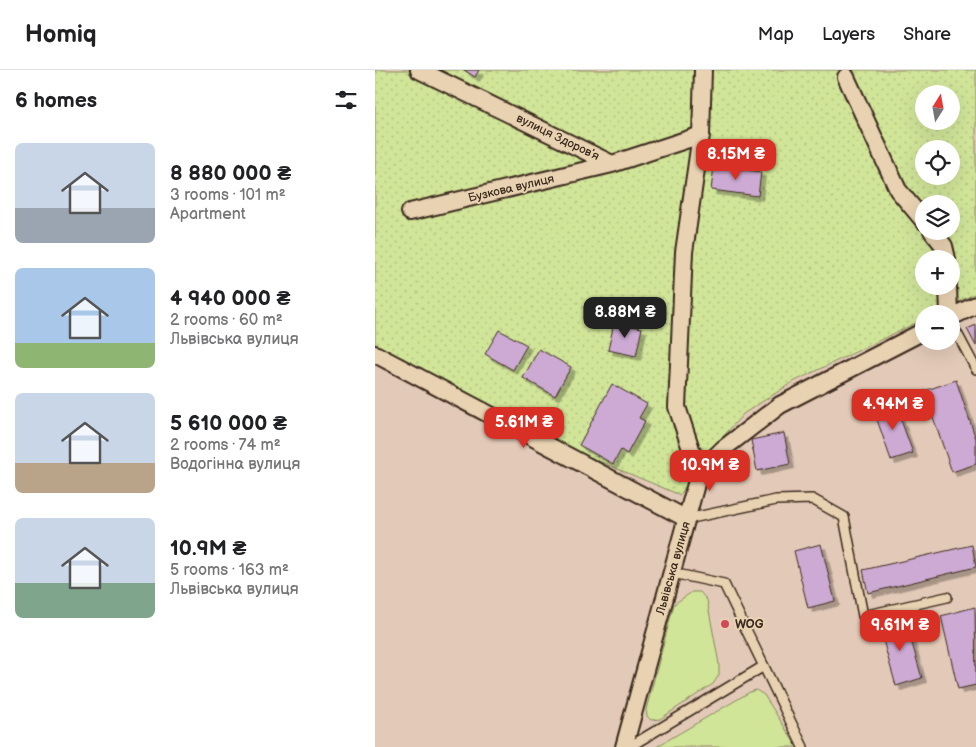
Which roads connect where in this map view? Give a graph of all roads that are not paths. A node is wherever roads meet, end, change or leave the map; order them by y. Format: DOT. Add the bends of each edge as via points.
graph roads {
  1 [pos="419,70"];
  2 [pos="703,70"];
  3 [pos="846,77"];
  4 [pos="701,135"];
  5 [pos="612,164"];
  6 [pos="915,210"];
  7 [pos="411,212"];
  8 [pos="976,305"];
  9 [pos="960,313"];
  10 [pos="915,336"];
  11 [pos="960,339"];
  12 [pos="375,354"];
  13 [pos="976,369"];
  14 [pos="699,473"];
  15 [pos="687,519"];
  16 [pos="672,573"];
  17 [pos="947,597"];
  18 [pos="764,666"];
  19 [pos="624,747"];
  20 [pos="629,747"];
  21 [pos="803,747"];
  1 -- 5 [label="street, вулиця Здоровʼя"];
  2 -- 4 [label="street"];
  3 -- 6 [label="street" via="898,190"];
  4 -- 5 [label="street, вулиця Здоровʼя"];
  4 -- 14 [label="street" via="684,252 677,407"];
  5 -- 7 [label="street, Бузкова вулиця"];
  8 -- 9 [label="street"];
  10 -- 14 [label="street" via="780,404 723,449"];
  11 -- 13 [label="lane"];
  12 -- 15 [label="street"];
  14 -- 15 [label="street, Львівська вулиця"];
  15 -- 16 [label="street, Львівська вулиця"];
  15 -- 17 [label="lane" via="776,500 812,499 844,517 863,616"];
  16 -- 18 [label="lane" via="724,584"];
  16 -- 19 [label="street, Львівська вулиця"];
  18 -- 20 [label="lane"];
  18 -- 21 [label="lane"];
}
